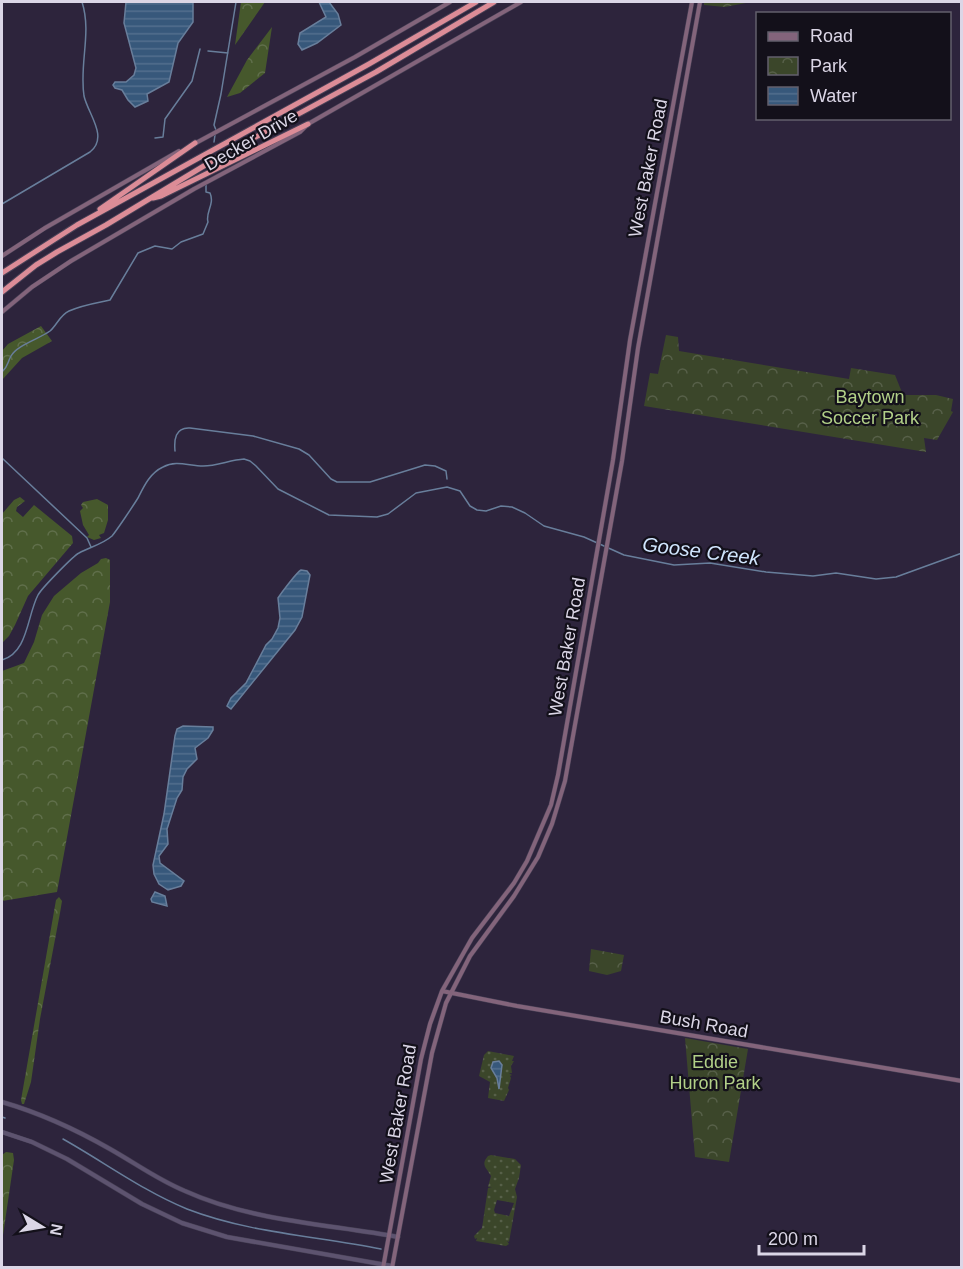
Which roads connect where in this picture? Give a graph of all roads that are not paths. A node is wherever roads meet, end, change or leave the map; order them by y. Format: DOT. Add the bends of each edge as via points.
graph roads {
  1 [pos="450,2"];
  2 [pos="476,2"];
  3 [pos="494,2"];
  4 [pos="521,2"];
  5 [pos="692,2"];
  6 [pos="700,2"];
  7 [pos="676,90"];
  8 [pos="684,92"];
  9 [pos="308,124"];
  10 [pos="195,143"];
  11 [pos="148,199"];
  12 [pos="77,225"];
  13 [pos="647,249"];
  14 [pos="655,251"];
  15 [pos="2,256"];
  16 [pos="2,273"];
  17 [pos="2,292"];
  18 [pos="2,312"];
  19 [pos="571,706"];
  20 [pos="579,707"];
  21 [pos="531,853"];
  22 [pos="538,857"];
  23 [pos="488,916"];
  24 [pos="495,921"];
  25 [pos="442,991"];
  26 [pos="451,993"];
  27 [pos="420,1069"];
  28 [pos="429,1071"];
  29 [pos="962,1081"];
  30 [pos="2,1102"];
  31 [pos="2,1132"];
  32 [pos="405,1149"];
  33 [pos="414,1151"];
  34 [pos="389,1236"];
  35 [pos="398,1237"];
  36 [pos="384,1266"];
  37 [pos="392,1267"];
  1 -- 10 [label="main road, Decker Drive"];
  2 -- 12 [label="highway, Decker Drive"];
  3 -- 11 [label="highway, Decker Drive"];
  4 -- 9 [label="main road, Decker Drive"];
  5 -- 7 [label="main road, West Baker Road"];
  6 -- 8 [label="main road, West Baker Road"];
  7 -- 8 [label="main road"];
  7 -- 13 [label="main road, West Baker Road"];
  8 -- 14 [label="main road, West Baker Road"];
  9 -- 11 [label="highway"];
  9 -- 18 [label="main road, Decker Drive" via="53,272"];
  10 -- 12 [label="highway"];
  10 -- 15 [label="main road, Decker Drive"];
  11 -- 17 [label="highway, Decker Drive" via="36,265"];
  12 -- 16 [label="highway, Decker Drive"];
  13 -- 14 [label="main road"];
  13 -- 19 [label="main road, West Baker Road"];
  14 -- 20 [label="main road, West Baker Road"];
  19 -- 20 [label="main road"];
  19 -- 21 [label="main road, West Baker Road" via="550,805"];
  20 -- 22 [label="main road, West Baker Road" via="563,790"];
  21 -- 22 [label="main road"];
  21 -- 23 [label="main road, West Baker Road"];
  22 -- 24 [label="main road, West Baker Road"];
  23 -- 24 [label="main road"];
  23 -- 25 [label="main road, West Baker Road"];
  24 -- 26 [label="main road, West Baker Road" via="470,956"];
  25 -- 26 [label="main road, Bush Road"];
  25 -- 27 [label="main road, West Baker Road"];
  26 -- 28 [label="main road, West Baker Road"];
  26 -- 29 [label="main road, Bush Road"];
  27 -- 28 [label="main road"];
  27 -- 32 [label="main road, West Baker Road"];
  28 -- 33 [label="main road, West Baker Road"];
  30 -- 34 [label="street" via="70,1127 162,1181 216,1203"];
  31 -- 36 [label="street" via="67,1159 182,1223 227,1237"];
  32 -- 33 [label="main road"];
  32 -- 34 [label="main road, West Baker Road"];
  33 -- 35 [label="main road, West Baker Road"];
  34 -- 35 [label="street"];
  34 -- 36 [label="main road, West Baker Road"];
  35 -- 37 [label="main road, West Baker Road"];
  36 -- 37 [label="street"];
}
